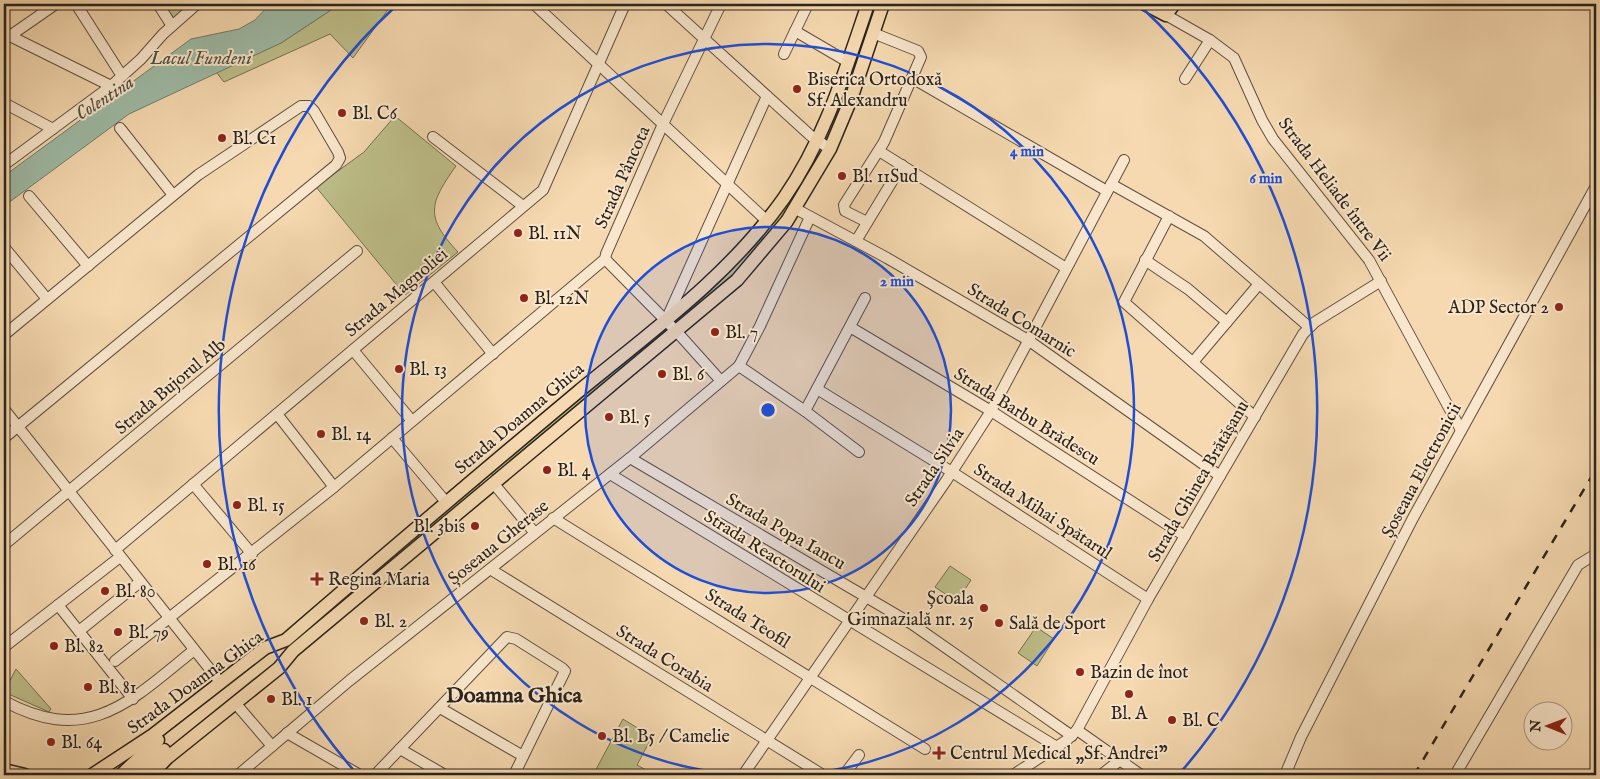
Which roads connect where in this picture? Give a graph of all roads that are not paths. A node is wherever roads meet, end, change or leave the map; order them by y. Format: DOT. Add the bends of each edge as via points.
graph roads {
  1 [pos="56,4"];
  2 [pos="76,4"];
  3 [pos="158,4"];
  4 [pos="195,4"];
  5 [pos="534,4"];
  6 [pos="624,4"];
  7 [pos="666,4"];
  8 [pos="721,4"];
  9 [pos="808,4"];
  10 [pos="868,4"];
  11 [pos="883,4"];
  12 [pos="1145,4"];
  13 [pos="1174,4"];
  14 [pos="1166,15"];
  15 [pos="172,26"];
  16 [pos="795,31"];
  17 [pos="873,33"];
  18 [pos="7,38"];
  19 [pos="704,39"];
  20 [pos="1210,40"];
  21 [pos="784,54"];
  22 [pos="598,62"];
  23 [pos="848,62"];
  24 [pos="122,76"];
  25 [pos="912,78"];
  26 [pos="1185,79"];
  27 [pos="111,86"];
  28 [pos="767,96"];
  29 [pos="4,103"];
  30 [pos="663,124"];
  31 [pos="120,128"];
  32 [pos="53,129"];
  33 [pos="433,137"];
  34 [pos="817,140"];
  35 [pos="830,149"];
  36 [pos="880,151"];
  37 [pos="1124,160"];
  38 [pos="4,165"];
  39 [pos="902,165"];
  40 [pos="728,185"];
  41 [pos="1596,186"];
  42 [pos="1109,187"];
  43 [pos="173,195"];
  44 [pos="29,196"];
  45 [pos="523,206"];
  46 [pos="796,209"];
  47 [pos="1169,216"];
  48 [pos="810,217"];
  49 [pos="767,221"];
  50 [pos="867,222"];
  51 [pos="856,241"];
  52 [pos="4,247"];
  53 [pos="357,251"];
  54 [pos="605,259"];
  55 [pos="1145,260"];
  56 [pos="88,266"];
  57 [pos="1066,268"];
  58 [pos="1382,281"];
  59 [pos="434,282"];
  60 [pos="1259,284"];
  61 [pos="865,298"];
  62 [pos="47,299"];
  63 [pos="665,321"];
  64 [pos="1227,322"];
  65 [pos="850,327"];
  66 [pos="1309,327"];
  67 [pos="677,332"];
  68 [pos="4,335"];
  69 [pos="1028,340"];
  70 [pos="353,350"];
  71 [pos="493,354"];
  72 [pos="1192,362"];
  73 [pos="739,366"];
  74 [pos="721,381"];
  75 [pos="817,389"];
  76 [pos="4,409"];
  77 [pos="805,411"];
  78 [pos="991,411"];
  79 [pos="277,414"];
  80 [pos="1255,417"];
  81 [pos="412,421"];
  82 [pos="18,427"];
  83 [pos="1461,430"];
  84 [pos="4,438"];
  85 [pos="392,438"];
  86 [pos="859,452"];
  87 [pos="630,458"];
  88 [pos="952,472"];
  89 [pos="610,474"];
  90 [pos="1220,476"];
  91 [pos="193,484"];
  92 [pos="494,484"];
  93 [pos="334,486"];
  94 [pos="70,492"];
  95 [pos="446,502"];
  96 [pos="553,518"];
  97 [pos="534,532"];
  98 [pos="1184,536"];
  99 [pos="4,545"];
  100 [pos="118,554"];
  101 [pos="252,554"];
  102 [pos="1596,554"];
  103 [pos="490,569"];
  104 [pos="140,582"];
  105 [pos="866,597"];
  106 [pos="1148,599"];
  107 [pos="58,605"];
  108 [pos="169,619"];
  109 [pos="849,622"];
  110 [pos="79,631"];
  111 [pos="286,640"];
  112 [pos="4,646"];
  113 [pos="194,650"];
  114 [pos="292,651"];
  115 [pos="115,661"];
  116 [pos="812,677"];
  117 [pos="220,682"];
  118 [pos="133,699"];
  119 [pos="4,701"];
  120 [pos="236,704"];
  121 [pos="440,708"];
  122 [pos="178,731"];
  123 [pos="287,733"];
  124 [pos="1075,733"];
  125 [pos="767,740"];
  126 [pos="272,746"];
  127 [pos="1057,747"];
  128 [pos="925,749"];
  129 [pos="400,750"];
  130 [pos="858,755"];
  131 [pos="523,756"];
  132 [pos="1120,760"];
  133 [pos="4,770"];
  134 [pos="25,775"];
  135 [pos="92,775"];
  136 [pos="121,775"];
  137 [pos="136,775"];
  138 [pos="151,775"];
  139 [pos="238,775"];
  140 [pos="360,775"];
  141 [pos="375,775"];
  142 [pos="445,775"];
  143 [pos="514,775"];
  144 [pos="743,775"];
  145 [pos="823,775"];
  146 [pos="844,775"];
  147 [pos="1014,775"];
  148 [pos="1101,775"];
  149 [pos="1141,775"];
  150 [pos="1285,775"];
  151 [pos="1455,775"];
  1 -- 18 [label="street"];
  2 -- 24 [label="street"];
  3 -- 15 [label="street"];
  4 -- 15 [label="street"];
  5 -- 22 [label="street"];
  6 -- 22 [label="street, Strada Magnoliei"];
  7 -- 19 [label="street"];
  8 -- 19 [label="street, Strada Pâncota"];
  9 -- 16 [label="street"];
  10 -- 23 [label="main road, Strada Doamna Ghica"];
  11 -- 17 [label="main road, Strada Doamna Ghica"];
  12 -- 14 [label="main road, Strada Heliade între Vii"];
  13 -- 14 [label="main road"];
  14 -- 20 [label="street, Strada Heliade între Vii"];
  15 -- 24 [label="street"];
  16 -- 21 [label="street"];
  16 -- 23 [label="street"];
  17 -- 25 [label="street" via="920,53 921,59"];
  17 -- 35 [label="main road, Strada Doamna Ghica" via="849,107"];
  18 -- 27 [label="street"];
  19 -- 28 [label="street"];
  19 -- 30 [label="street, Strada Pâncota"];
  20 -- 26 [label="street"];
  20 -- 58 [label="street, Strada Heliade între Vii" via="1234,58 1274,139 1356,242"];
  22 -- 30 [label="street"];
  22 -- 45 [label="street, Strada Magnoliei" via="543,190"];
  23 -- 34 [label="main road, Strada Doamna Ghica"];
  24 -- 27 [label="street"];
  25 -- 36 [label="street"];
  25 -- 42 [label="street"];
  27 -- 32 [label="street"];
  28 -- 34 [label="street"];
  28 -- 40 [label="street"];
  29 -- 32 [label="street"];
  30 -- 40 [label="street"];
  30 -- 54 [label="street, Strada Pâncota"];
  31 -- 43 [label="street"];
  32 -- 38 [label="street"];
  33 -- 45 [label="street"];
  34 -- 35 [label="street"];
  34 -- 49 [label="main road, Strada Doamna Ghica" via="793,184"];
  35 -- 46 [label="main road, Strada Doamna Ghica"];
  36 -- 39 [label="street"];
  36 -- 50 [label="street" via="844,208"];
  37 -- 42 [label="street, Strada Silvia"];
  39 -- 50 [label="street"];
  39 -- 57 [label="street"];
  40 -- 49 [label="street"];
  40 -- 63 [label="street"];
  41 -- 83 [label="street, Șoseaua Electronicii"];
  42 -- 47 [label="street"];
  42 -- 57 [label="street, Strada Silvia"];
  43 -- 56 [label="street"];
  43 -- 82 [label="street" via="198,175 305,106 314,111 340,158 310,188"];
  44 -- 56 [label="street"];
  45 -- 59 [label="street, Strada Magnoliei"];
  46 -- 48 [label="street, Strada Comarnic"];
  46 -- 67 [label="main road, Strada Doamna Ghica" via="762,254 737,280"];
  47 -- 55 [label="street"];
  47 -- 60 [label="street" via="1204,236"];
  48 -- 51 [label="street, Strada Comarnic"];
  48 -- 73 [label="street, Șoseaua Gherase"];
  49 -- 63 [label="main road, Strada Doamna Ghica" via="723,271"];
  50 -- 51 [label="street"];
  51 -- 69 [label="street, Strada Comarnic"];
  52 -- 62 [label="street"];
  53 -- 94 [label="street, Strada Bujorul Alb"];
  54 -- 63 [label="street"];
  54 -- 71 [label="street, Strada Pâncota"];
  55 -- 64 [label="street" via="1188,289"];
  55 -- 72 [label="street" via="1124,299 1125,305"];
  56 -- 62 [label="street"];
  57 -- 69 [label="street, Strada Silvia"];
  58 -- 66 [label="street, Strada Ghinea Brătășanu"];
  58 -- 83 [label="street, Strada Heliade între Vii"];
  59 -- 70 [label="street, Strada Magnoliei"];
  59 -- 71 [label="street"];
  60 -- 64 [label="street"];
  60 -- 66 [label="street"];
  61 -- 65 [label="street"];
  62 -- 68 [label="street"];
  63 -- 67 [label="street"];
  63 -- 95 [label="main road, Strada Doamna Ghica"];
  64 -- 72 [label="street"];
  65 -- 75 [label="street"];
  65 -- 78 [label="street, Strada Barbu Brădescu"];
  66 -- 80 [label="street, Strada Ghinea Brătășanu"];
  67 -- 74 [label="street"];
  67 -- 92 [label="main road, Strada Doamna Ghica"];
  69 -- 78 [label="street, Strada Silvia"];
  69 -- 90 [label="street, Strada Comarnic"];
  70 -- 79 [label="street, Strada Magnoliei"];
  70 -- 81 [label="street"];
  71 -- 81 [label="street, Strada Pâncota"];
  72 -- 80 [label="street"];
  73 -- 74 [label="street, Șoseaua Gherase"];
  73 -- 77 [label="street"];
  74 -- 87 [label="street, Șoseaua Gherase"];
  75 -- 77 [label="street"];
  75 -- 88 [label="street, Strada Mihai Spătarul"];
  76 -- 82 [label="street"];
  77 -- 86 [label="street"];
  78 -- 88 [label="street, Strada Silvia"];
  78 -- 98 [label="street, Strada Barbu Brădescu"];
  79 -- 91 [label="street, Strada Magnoliei"];
  79 -- 93 [label="street"];
  80 -- 90 [label="street, Strada Ghinea Brătășanu"];
  81 -- 85 [label="street, Strada Pâncota"];
  82 -- 84 [label="street"];
  82 -- 94 [label="street"];
  83 -- 150 [label="street, Șoseaua Electronicii" via="1300,737"];
  85 -- 93 [label="street, Strada Pâncota"];
  85 -- 95 [label="street"];
  87 -- 89 [label="street, Șoseaua Gherase"];
  87 -- 105 [label="street, Strada Popa Iancu"];
  88 -- 105 [label="street, Strada Silvia"];
  88 -- 106 [label="street, Strada Mihai Spătarul"];
  89 -- 96 [label="street, Șoseaua Gherase"];
  89 -- 109 [label="street, Strada Reactorului"];
  90 -- 98 [label="street, Strada Ghinea Brătășanu"];
  91 -- 100 [label="street, Strada Magnoliei"];
  91 -- 101 [label="street"];
  92 -- 97 [label="street"];
  92 -- 114 [label="main road, Strada Doamna Ghica"];
  93 -- 101 [label="street, Strada Pâncota"];
  94 -- 99 [label="street, Strada Bujorul Alb"];
  94 -- 100 [label="street"];
  95 -- 111 [label="main road, Strada Doamna Ghica"];
  96 -- 97 [label="street, Șoseaua Gherase"];
  96 -- 116 [label="street, Strada Teofil"];
  97 -- 103 [label="street, Șoseaua Gherase"];
  98 -- 106 [label="street, Strada Ghinea Brătășanu"];
  100 -- 104 [label="street"];
  100 -- 107 [label="street, Strada Magnoliei"];
  101 -- 108 [label="street, Strada Pâncota"];
  102 -- 151 [label="street" via="1578,565"];
  103 -- 123 [label="street, Șoseaua Gherase"];
  103 -- 125 [label="street, Strada Corabia"];
  104 -- 108 [label="street"];
  104 -- 110 [label="street"];
  105 -- 109 [label="street, Strada Silvia"];
  105 -- 124 [label="street, Strada Popa Iancu" via="940,642"];
  106 -- 124 [label="street, Strada Ghinea Brătășanu"];
  107 -- 110 [label="street"];
  107 -- 112 [label="street, Strada Magnoliei"];
  108 -- 113 [label="street"];
  108 -- 115 [label="street, Strada Pâncota"];
  109 -- 116 [label="street, Strada Silvia"];
  109 -- 127 [label="street, Strada Reactorului"];
  110 -- 118 [label="street"];
  111 -- 117 [label="main road, Strada Doamna Ghica" via="265,648"];
  111 -- 122 [label="main road"];
  113 -- 117 [label="street"];
  113 -- 118 [label="street"];
  114 -- 120 [label="main road, Strada Doamna Ghica" via="279,668"];
  114 -- 122 [label="main road"];
  116 -- 125 [label="street, Strada Silvia"];
  116 -- 128 [label="street, Strada Teofil"];
  117 -- 135 [label="main road, Strada Doamna Ghica" via="153,734"];
  118 -- 119 [label="street" via="107,712 65,721 32,715"];
  120 -- 126 [label="street"];
  120 -- 138 [label="main road, Strada Doamna Ghica" via="176,750"];
  121 -- 129 [label="street"];
  121 -- 131 [label="street"];
  121 -- 131 [label="street" via="507,636 516,638 565,671"];
  122 -- 136 [label="main road"];
  122 -- 137 [label="main road"];
  123 -- 126 [label="street, Șoseaua Gherase"];
  123 -- 140 [label="street"];
  124 -- 127 [label="street"];
  124 -- 132 [label="street, Strada Popa Iancu"];
  125 -- 144 [label="street, Strada Silvia"];
  125 -- 145 [label="street, Strada Corabia"];
  126 -- 139 [label="street, Șoseaua Gherase"];
  127 -- 147 [label="street"];
  129 -- 141 [label="street"];
  129 -- 142 [label="street"];
  130 -- 146 [label="street"];
  131 -- 143 [label="street"];
  132 -- 148 [label="street"];
  132 -- 149 [label="street, Strada Popa Iancu"];
  133 -- 134 [label="main road"];
}
